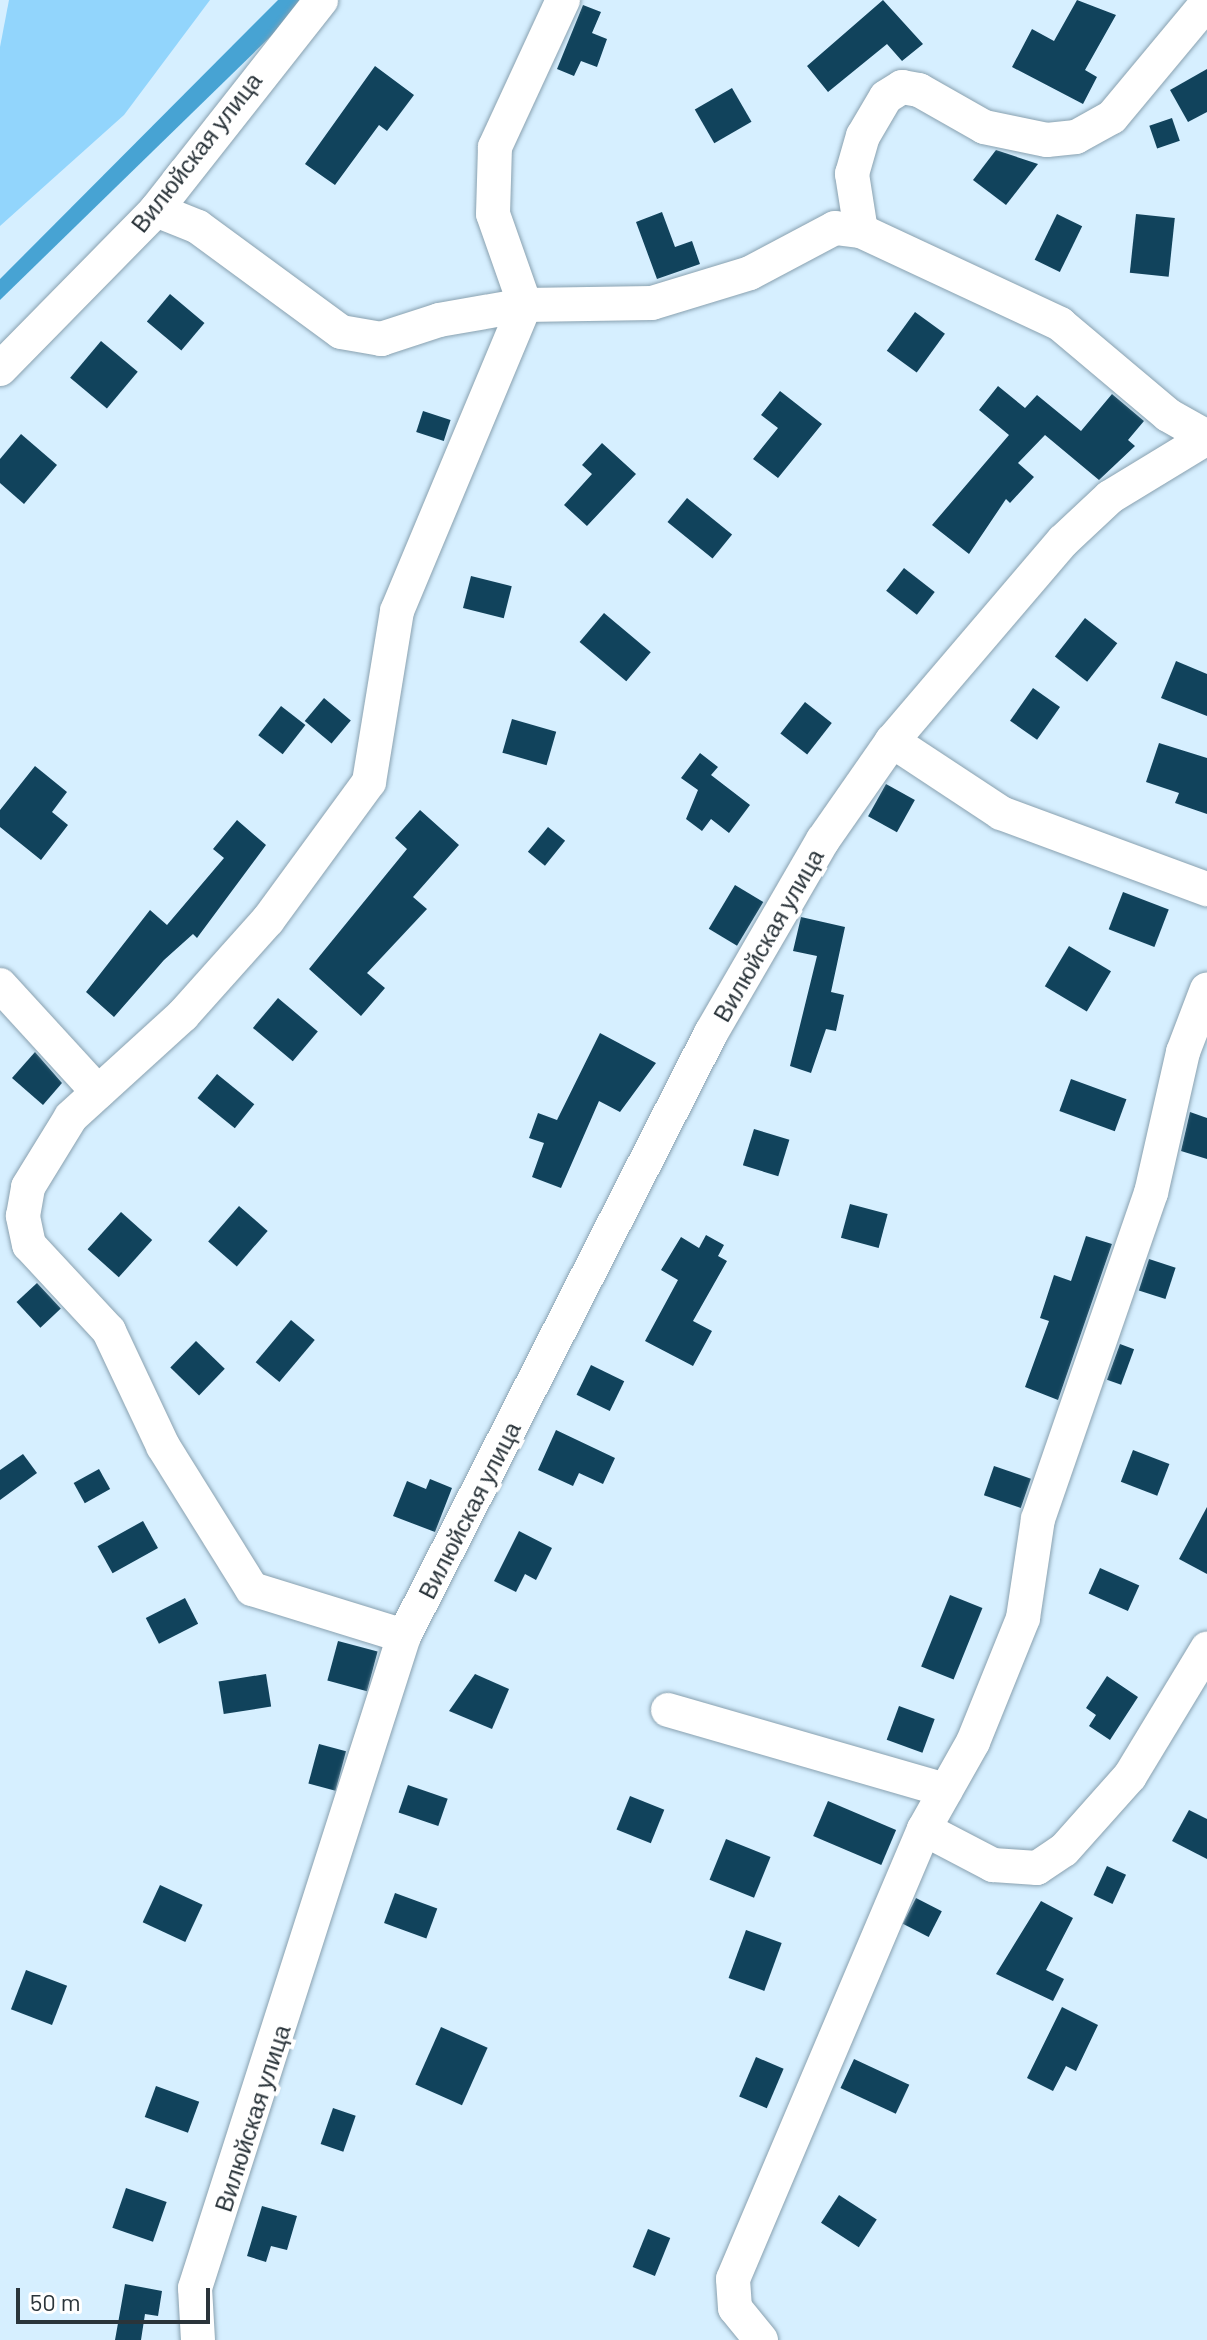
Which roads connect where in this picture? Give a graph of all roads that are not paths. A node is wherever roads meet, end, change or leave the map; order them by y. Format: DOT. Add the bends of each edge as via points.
graph roads {
  1 [pos="321,0"];
  2 [pos="563,0"];
  3 [pos="1207,3"];
  4 [pos="156,210"];
  5 [pos="861,231"];
  6 [pos="525,305"];
  7 [pos="0,369"];
  8 [pos="1207,437"];
  9 [pos="892,741"];
  10 [pos="1207,889"];
  11 [pos="0,985"];
  12 [pos="1207,989"];
  13 [pos="98,1092"];
  14 [pos="404,1636"];
  15 [pos="1207,1649"];
  16 [pos="668,1710"];
  17 [pos="946,1790"];
  18 [pos="924,1829"];
  19 [pos="198,2340"];
  20 [pos="761,2340"];
  1 -- 4 [label="street, Вилюйская улица" via="290,30"];
  2 -- 6 [label="street" via="495,147 493,214"];
  3 -- 5 [label="street" via="1112,117 1076,137 1047,140 984,127 919,90 902,87 886,97 863,136 852,174"];
  4 -- 6 [label="street" via="198,227 341,332 381,339 439,320"];
  4 -- 7 [label="street, Вилюйская улица"];
  5 -- 6 [label="street" via="835,228 750,273 652,303"];
  5 -- 8 [label="street" via="1060,324 1168,415"];
  6 -- 13 [label="street" via="397,611 378,757 360,800 194,1003"];
  8 -- 9 [label="street, Вилюйская улица" via="1110,497 1063,541"];
  9 -- 10 [label="street" via="1001,813"];
  9 -- 14 [label="street, Вилюйская улица" via="823,840 711,1033"];
  11 -- 13 [label="street"];
  12 -- 17 [label="street" via="1183,1052 1151,1193 1038,1519 1023,1618"];
  13 -- 14 [label="street" via="47,1150 28,1187 29,1245 109,1331 163,1446 252,1589"];
  14 -- 19 [label="street, Вилюйская улица" via="195,2288"];
  15 -- 18 [label="street" via="1130,1776 1075,1840 1037,1868 993,1865"];
  16 -- 17 [label="street"];
  17 -- 18 [label="street"];
  18 -- 20 [label="street" via="733,2279 735,2308"];
}
